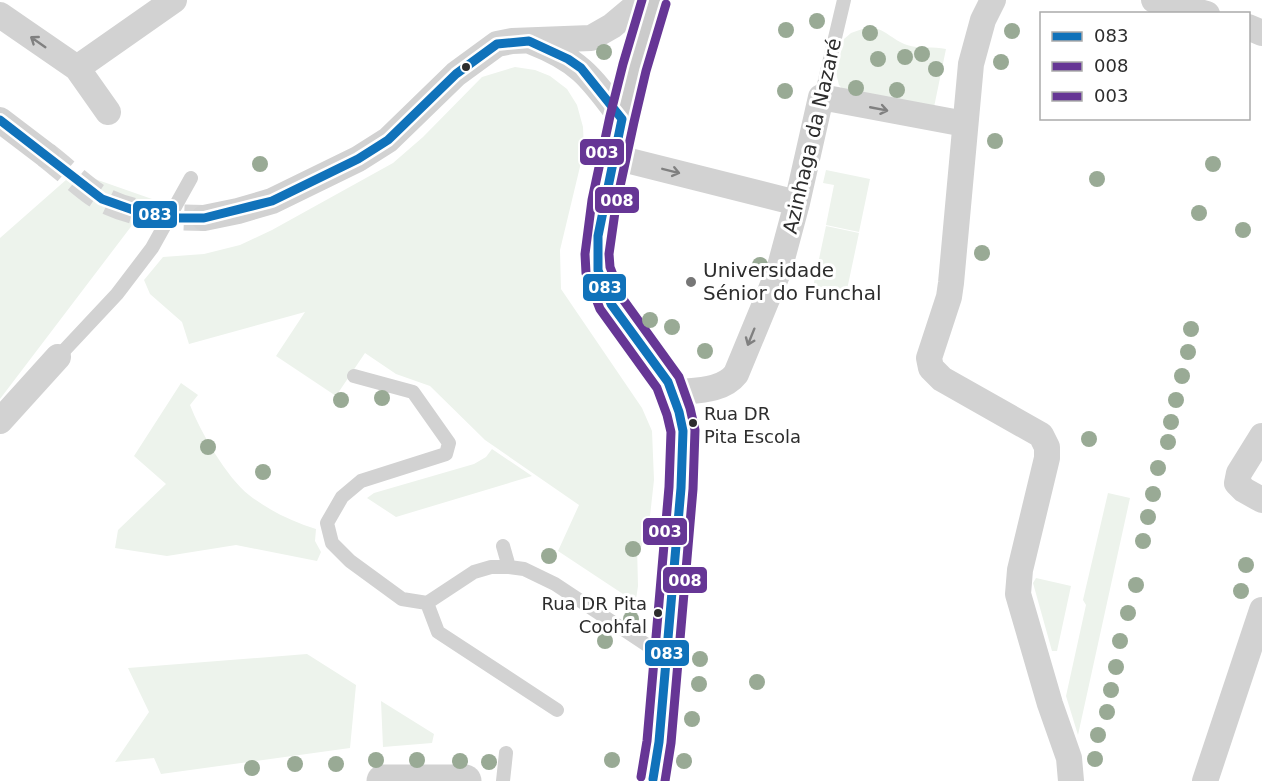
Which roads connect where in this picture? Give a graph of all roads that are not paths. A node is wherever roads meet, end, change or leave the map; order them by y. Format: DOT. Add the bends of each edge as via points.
graph roads {
  1 [pos="174,0"];
  2 [pos="643,0"];
  3 [pos="655,0"];
  4 [pos="844,0"];
  5 [pos="993,0"];
  6 [pos="1154,0"];
  7 [pos="1199,12"];
  8 [pos="0,15"];
  9 [pos="529,41"];
  10 [pos="77,68"];
  11 [pos="821,97"];
  12 [pos="108,112"];
  13 [pos="622,119"];
  14 [pos="0,120"];
  15 [pos="965,124"];
  16 [pos="46,155"];
  17 [pos="614,157"];
  18 [pos="190,178"];
  19 [pos="797,203"];
  20 [pos="204,218"];
  21 [pos="58,357"];
  22 [pos="354,376"];
  23 [pos="673,393"];
  24 [pos="0,421"];
  25 [pos="1262,436"];
  26 [pos="1262,500"];
  27 [pos="503,546"];
  28 [pos="509,567"];
  29 [pos="427,603"];
  30 [pos="1262,610"];
  31 [pos="666,658"];
  32 [pos="557,710"];
  33 [pos="506,753"];
  34 [pos="652,780"];
  35 [pos="383,781"];
  36 [pos="465,781"];
  37 [pos="503,781"];
  38 [pos="1071,781"];
  39 [pos="1205,781"];
  1 -- 10 [label="street"];
  2 -- 9 [label="street" via="591,38"];
  3 -- 13 [label="main road"];
  4 -- 11 [label="lane, Azinhaga da Nazaré"];
  5 -- 15 [label="street" via="971,64"];
  6 -- 7 [label="street"];
  10 -- 8 [label="street, one-way"];
  9 -- 13 [label="street" via="553,50 581,68"];
  9 -- 20 [label="street" via="497,44 456,74 388,140 358,159 273,201"];
  10 -- 12 [label="street"];
  11 -- 15 [label="street, one-way"];
  11 -- 19 [label="street, Azinhaga da Nazaré"];
  13 -- 17 [label="main road"];
  14 -- 16 [label="street"];
  15 -- 38 [label="street" via="949,297 929,363 942,380 1041,435 1047,447 1018,594 1069,758"];
  17 -- 19 [label="street, one-way"];
  17 -- 23 [label="main road" via="598,236 598,270 611,304"];
  18 -- 21 [label="lane" via="152,248 117,294"];
  19 -- 23 [label="street, Azinhaga da Nazaré, one-way" via="779,270 736,374 722,386"];
  21 -- 24 [label="street"];
  22 -- 29 [label="lane" via="413,392 448,443 446,454 359,475 327,523 332,543 354,556 402,599"];
  23 -- 31 [label="main road" via="683,431 683,454"];
  25 -- 26 [label="street" via="1239,473 1238,483"];
  27 -- 28 [label="lane"];
  28 -- 29 [label="lane" via="474,572"];
  28 -- 31 [label="lane" via="524,569 555,584"];
  29 -- 32 [label="lane" via="438,632"];
  30 -- 39 [label="street"];
  31 -- 34 [label="main road"];
  33 -- 37 [label="lane"];
  35 -- 36 [label="street"];
}
